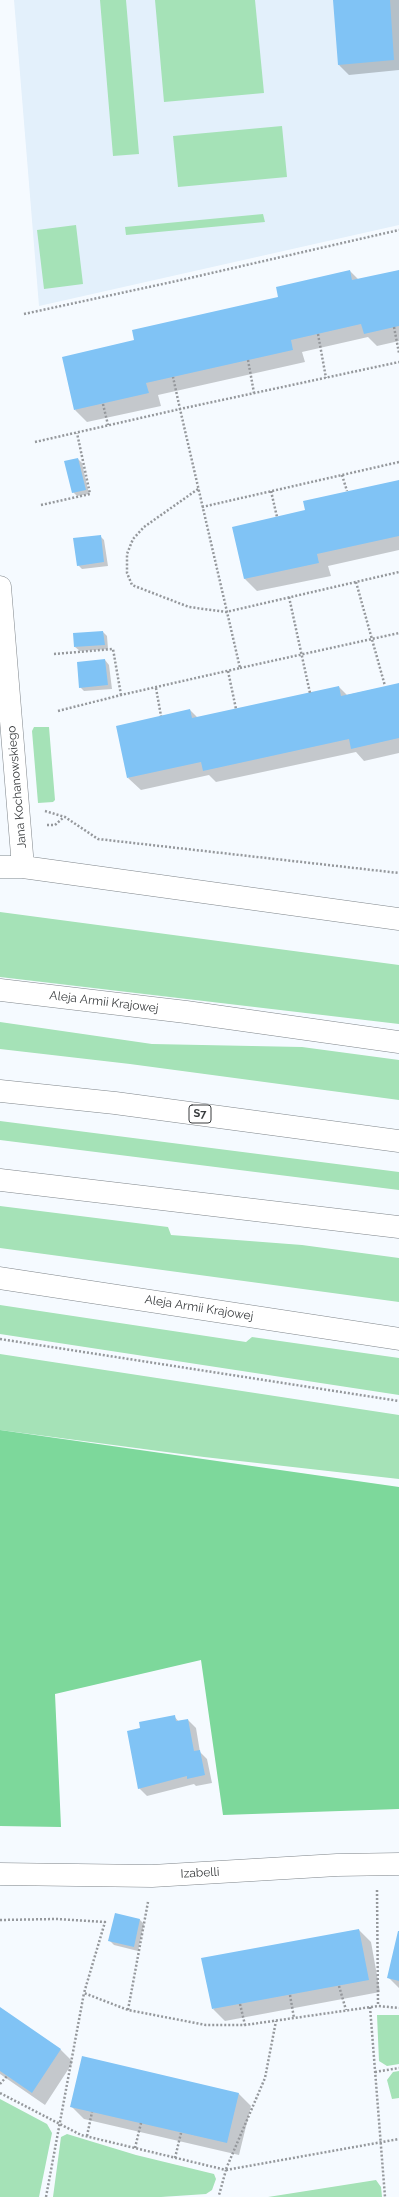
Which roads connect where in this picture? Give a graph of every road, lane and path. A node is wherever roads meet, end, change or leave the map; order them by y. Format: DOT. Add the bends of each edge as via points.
graph roads {
  1 [pos="399,230"];
  2 [pos="24,314"];
  3 [pos="394,327"];
  4 [pos="318,334"];
  5 [pos="399,353"];
  6 [pos="248,360"];
  7 [pos="399,362"];
  8 [pos="173,377"];
  9 [pos="326,378"];
  10 [pos="254,393"];
  11 [pos="103,404"];
  12 [pos="180,409"];
  13 [pos="108,425"];
  14 [pos="77,432"];
  15 [pos="35,442"];
  16 [pos="399,462"];
  17 [pos="342,475"];
  18 [pos="198,489"];
  19 [pos="272,491"];
  20 [pos="347,491"];
  21 [pos="40,505"];
  22 [pos="202,507"];
  23 [pos="277,517"];
  24 [pos="399,572"];
  25 [pos="356,582"];
  26 [pos="0,587"];
  27 [pos="289,597"];
  28 [pos="226,612"];
  29 [pos="399,633"];
  30 [pos="373,639"];
  31 [pos="54,654"];
  32 [pos="301,656"];
  33 [pos="240,668"];
  34 [pos="228,671"];
  35 [pos="385,686"];
  36 [pos="156,688"];
  37 [pos="310,693"];
  38 [pos="120,695"];
  39 [pos="236,709"];
  40 [pos="58,711"];
  41 [pos="160,716"];
  42 [pos="65,817"];
  43 [pos="0,867"];
  44 [pos="23,867"];
  45 [pos="399,873"];
  46 [pos="399,919"];
  47 [pos="0,990"];
  48 [pos="399,1042"];
  49 [pos="0,1091"];
  50 [pos="399,1141"];
  51 [pos="0,1180"];
  52 [pos="399,1227"];
  53 [pos="0,1278"];
  54 [pos="0,1339"];
  55 [pos="399,1339"];
  56 [pos="399,1400"];
  57 [pos="399,1864"];
  58 [pos="0,1874"];
  59 [pos="377,1890"];
  60 [pos="149,1896"];
  61 [pos="0,1920"];
  62 [pos="339,1986"];
  63 [pos="84,1993"];
  64 [pos="290,1994"];
  65 [pos="240,2004"];
  66 [pos="370,2006"];
  67 [pos="378,2006"];
  68 [pos="399,2008"];
  69 [pos="128,2010"];
  70 [pos="346,2010"];
  71 [pos="294,2018"];
  72 [pos="276,2021"];
  73 [pos="245,2025"];
  74 [pos="399,2068"];
  75 [pos="375,2072"];
  76 [pos="7,2076"];
  77 [pos="0,2084"];
  78 [pos="0,2093"];
  79 [pos="92,2112"];
  80 [pos="141,2123"];
  81 [pos="59,2124"];
  82 [pos="181,2132"];
  83 [pos="87,2136"];
  84 [pos="399,2139"];
  85 [pos="380,2142"];
  86 [pos="135,2148"];
  87 [pos="175,2158"];
  88 [pos="226,2170"];
  89 [pos="219,2196"];
  90 [pos="46,2197"];
  91 [pos="385,2197"];
  1 -- 2 [label="path"];
  3 -- 5 [label="path"];
  4 -- 9 [label="path"];
  6 -- 10 [label="path"];
  7 -- 9 [label="path"];
  8 -- 12 [label="path"];
  9 -- 10 [label="path"];
  10 -- 12 [label="path"];
  11 -- 13 [label="path"];
  12 -- 13 [label="path"];
  12 -- 18 [label="path"];
  13 -- 14 [label="path"];
  14 -- 15 [label="path"];
  14 -- 21 [label="path" via="90,494"];
  16 -- 17 [label="path"];
  17 -- 19 [label="path"];
  17 -- 20 [label="path"];
  18 -- 22 [label="path"];
  18 -- 28 [label="path" via="144,527 133,539 127,554 127,573 132,585 146,592 189,607"];
  19 -- 22 [label="path"];
  19 -- 23 [label="path"];
  22 -- 28 [label="path"];
  24 -- 25 [label="path"];
  25 -- 27 [label="path"];
  25 -- 30 [label="path"];
  26 -- 44 [label="main road, Jana Kochanowskiego"];
  27 -- 28 [label="path"];
  27 -- 32 [label="path"];
  28 -- 33 [label="path"];
  29 -- 30 [label="path"];
  30 -- 32 [label="path"];
  30 -- 35 [label="path"];
  31 -- 38 [label="path" via="113,649"];
  32 -- 33 [label="path"];
  32 -- 37 [label="path"];
  33 -- 34 [label="path"];
  34 -- 36 [label="path"];
  34 -- 39 [label="path"];
  36 -- 38 [label="path"];
  36 -- 41 [label="path"];
  38 -- 40 [label="path"];
  42 -- 45 [label="path" via="98,839"];
  43 -- 44 [label="main road"];
  44 -- 46 [label="main road"];
  47 -- 48 [label="main road, Aleja Armii Krajowej" via="186,1012"];
  49 -- 50 [label="main road, S7" via="115,1102"];
  51 -- 52 [label="main road"];
  53 -- 55 [label="main road, Aleja Armii Krajowej"];
  54 -- 56 [label="path"];
  57 -- 58 [label="main road, Izabelli" via="336,1865 152,1876"];
  59 -- 67 [label="path"];
  60 -- 69 [label="path"];
  61 -- 63 [label="path" via="56,1919 106,1922"];
  62 -- 70 [label="path"];
  63 -- 69 [label="path"];
  63 -- 81 [label="path"];
  64 -- 71 [label="path"];
  65 -- 73 [label="path"];
  66 -- 67 [label="path"];
  66 -- 70 [label="path"];
  66 -- 75 [label="path"];
  67 -- 68 [label="path"];
  69 -- 73 [label="path" via="206,2025"];
  70 -- 71 [label="path"];
  71 -- 72 [label="path"];
  72 -- 73 [label="path"];
  72 -- 88 [label="path" via="265,2078"];
  74 -- 75 [label="path"];
  75 -- 85 [label="path"];
  76 -- 77 [label="path"];
  78 -- 81 [label="path"];
  79 -- 83 [label="path"];
  80 -- 86 [label="path"];
  81 -- 83 [label="path"];
  81 -- 90 [label="path"];
  82 -- 87 [label="path"];
  83 -- 86 [label="path"];
  84 -- 85 [label="path"];
  85 -- 88 [label="path"];
  85 -- 91 [label="path"];
  86 -- 87 [label="path"];
  87 -- 88 [label="path"];
  88 -- 89 [label="path"];
}
